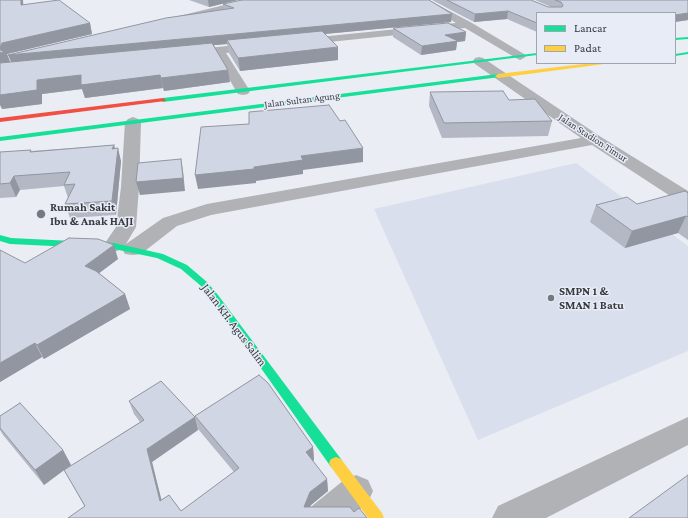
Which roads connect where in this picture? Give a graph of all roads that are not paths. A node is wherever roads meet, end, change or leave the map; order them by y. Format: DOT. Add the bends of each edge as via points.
graph roads {
  1 [pos="256,0"];
  2 [pos="423,0"];
  3 [pos="201,5"];
  4 [pos="214,10"];
  5 [pos="168,21"];
  6 [pos="468,26"];
  7 [pos="688,38"];
  8 [pos="676,39"];
  9 [pos="290,43"];
  10 [pos="266,46"];
  11 [pos="220,50"];
  12 [pos="688,53"];
  13 [pos="536,54"];
  14 [pos="172,55"];
  15 [pos="676,55"];
  16 [pos="520,56"];
  17 [pos="479,61"];
  18 [pos="595,64"];
  19 [pos="499,75"];
  20 [pos="243,91"];
  21 [pos="76,111"];
  22 [pos="0,120"];
  23 [pos="133,122"];
  24 [pos="74,130"];
  25 [pos="0,139"];
  26 [pos="595,140"];
  27 [pos="688,199"];
  28 [pos="3,241"];
  29 [pos="114,246"];
  30 [pos="133,249"];
  31 [pos="688,430"];
  32 [pos="356,490"];
  33 [pos="324,518"];
  34 [pos="377,518"];
  35 [pos="510,518"];
  1 -- 4 [label="street"];
  2 -- 6 [label="street"];
  3 -- 4 [label="street"];
  4 -- 5 [label="street"];
  6 -- 9 [label="street"];
  6 -- 16 [label="street"];
  7 -- 8 [label="main road"];
  10 -- 11 [label="street"];
  11 -- 14 [label="street"];
  11 -- 20 [label="street"];
  12 -- 15 [label="main road"];
  13 -- 16 [label="main road, Jalan Sultan Agung"];
  16 -- 17 [label="main road, Jalan Sultan Agung"];
  17 -- 19 [label="street, Jalan Stadion Timur"];
  17 -- 20 [label="main road, Jalan Sultan Agung"];
  18 -- 19 [label="main road, Jalan Sultan Agung"];
  19 -- 23 [label="main road, Jalan Sultan Agung"];
  19 -- 26 [label="street, Jalan Stadion Timur"];
  20 -- 21 [label="main road, Jalan Sultan Agung"];
  21 -- 22 [label="main road, Jalan Sultan Agung"];
  21 -- 24 [label="main road" via="88,115 89,118 88,122"];
  23 -- 24 [label="main road, Jalan Sultan Agung"];
  23 -- 29 [label="street" via="126,227"];
  24 -- 25 [label="main road, Jalan Sultan Agung"];
  26 -- 27 [label="street, Jalan Stadion Timur"];
  26 -- 30 [label="street" via="207,210 170,222"];
  28 -- 29 [label="main road, Jalan KH. Agus Salim"];
  29 -- 30 [label="main road, Jalan KH. Agus Salim"];
  30 -- 32 [label="main road, Jalan KH. Agus Salim" via="160,256 184,267 204,284"];
  31 -- 35 [label="street"];
  32 -- 33 [label="street"];
  32 -- 34 [label="main road, Jalan KH. Agus Salim"];
}
